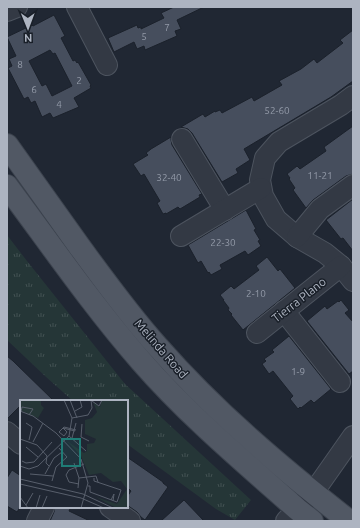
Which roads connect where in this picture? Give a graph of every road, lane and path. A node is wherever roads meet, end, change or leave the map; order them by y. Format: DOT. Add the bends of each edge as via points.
graph roads {
  1 [pos="17,7"];
  2 [pos="77,7"];
  3 [pos="7,10"];
  4 [pos="107,65"];
  5 [pos="353,96"];
  6 [pos="182,139"];
  7 [pos="7,145"];
  8 [pos="353,185"];
  9 [pos="7,186"];
  10 [pos="261,188"];
  11 [pos="225,210"];
  12 [pos="181,236"];
  13 [pos="297,237"];
  14 [pos="348,272"];
  15 [pos="284,311"];
  16 [pos="257,333"];
  17 [pos="340,382"];
  18 [pos="7,432"];
  19 [pos="353,436"];
  20 [pos="20,443"];
  21 [pos="313,493"];
  22 [pos="44,508"];
  23 [pos="111,508"];
  24 [pos="298,517"];
  25 [pos="37,521"];
  26 [pos="130,521"];
  27 [pos="349,521"];
  1 -- 3 [label="street"];
  2 -- 4 [label="street"];
  5 -- 10 [label="street" via="279,142 265,158 260,180"];
  6 -- 11 [label="street"];
  7 -- 21 [label="main road, Melinda Road" via="111,289 156,345 198,392 245,436"];
  8 -- 13 [label="street" via="320,209"];
  9 -- 24 [label="main road, Melinda Road" via="108,321 142,362 173,396"];
  10 -- 11 [label="street"];
  10 -- 13 [label="street" via="276,219"];
  11 -- 12 [label="street"];
  13 -- 14 [label="street" via="325,253"];
  14 -- 15 [label="street, Tierra Plano"];
  15 -- 16 [label="street, Tierra Plano"];
  15 -- 17 [label="street"];
  18 -- 20 [label="street"];
  19 -- 21 [label="street"];
  21 -- 24 [label="street"];
  21 -- 27 [label="main road, Melinda Road"];
  22 -- 25 [label="street"];
  23 -- 26 [label="street"];
}
